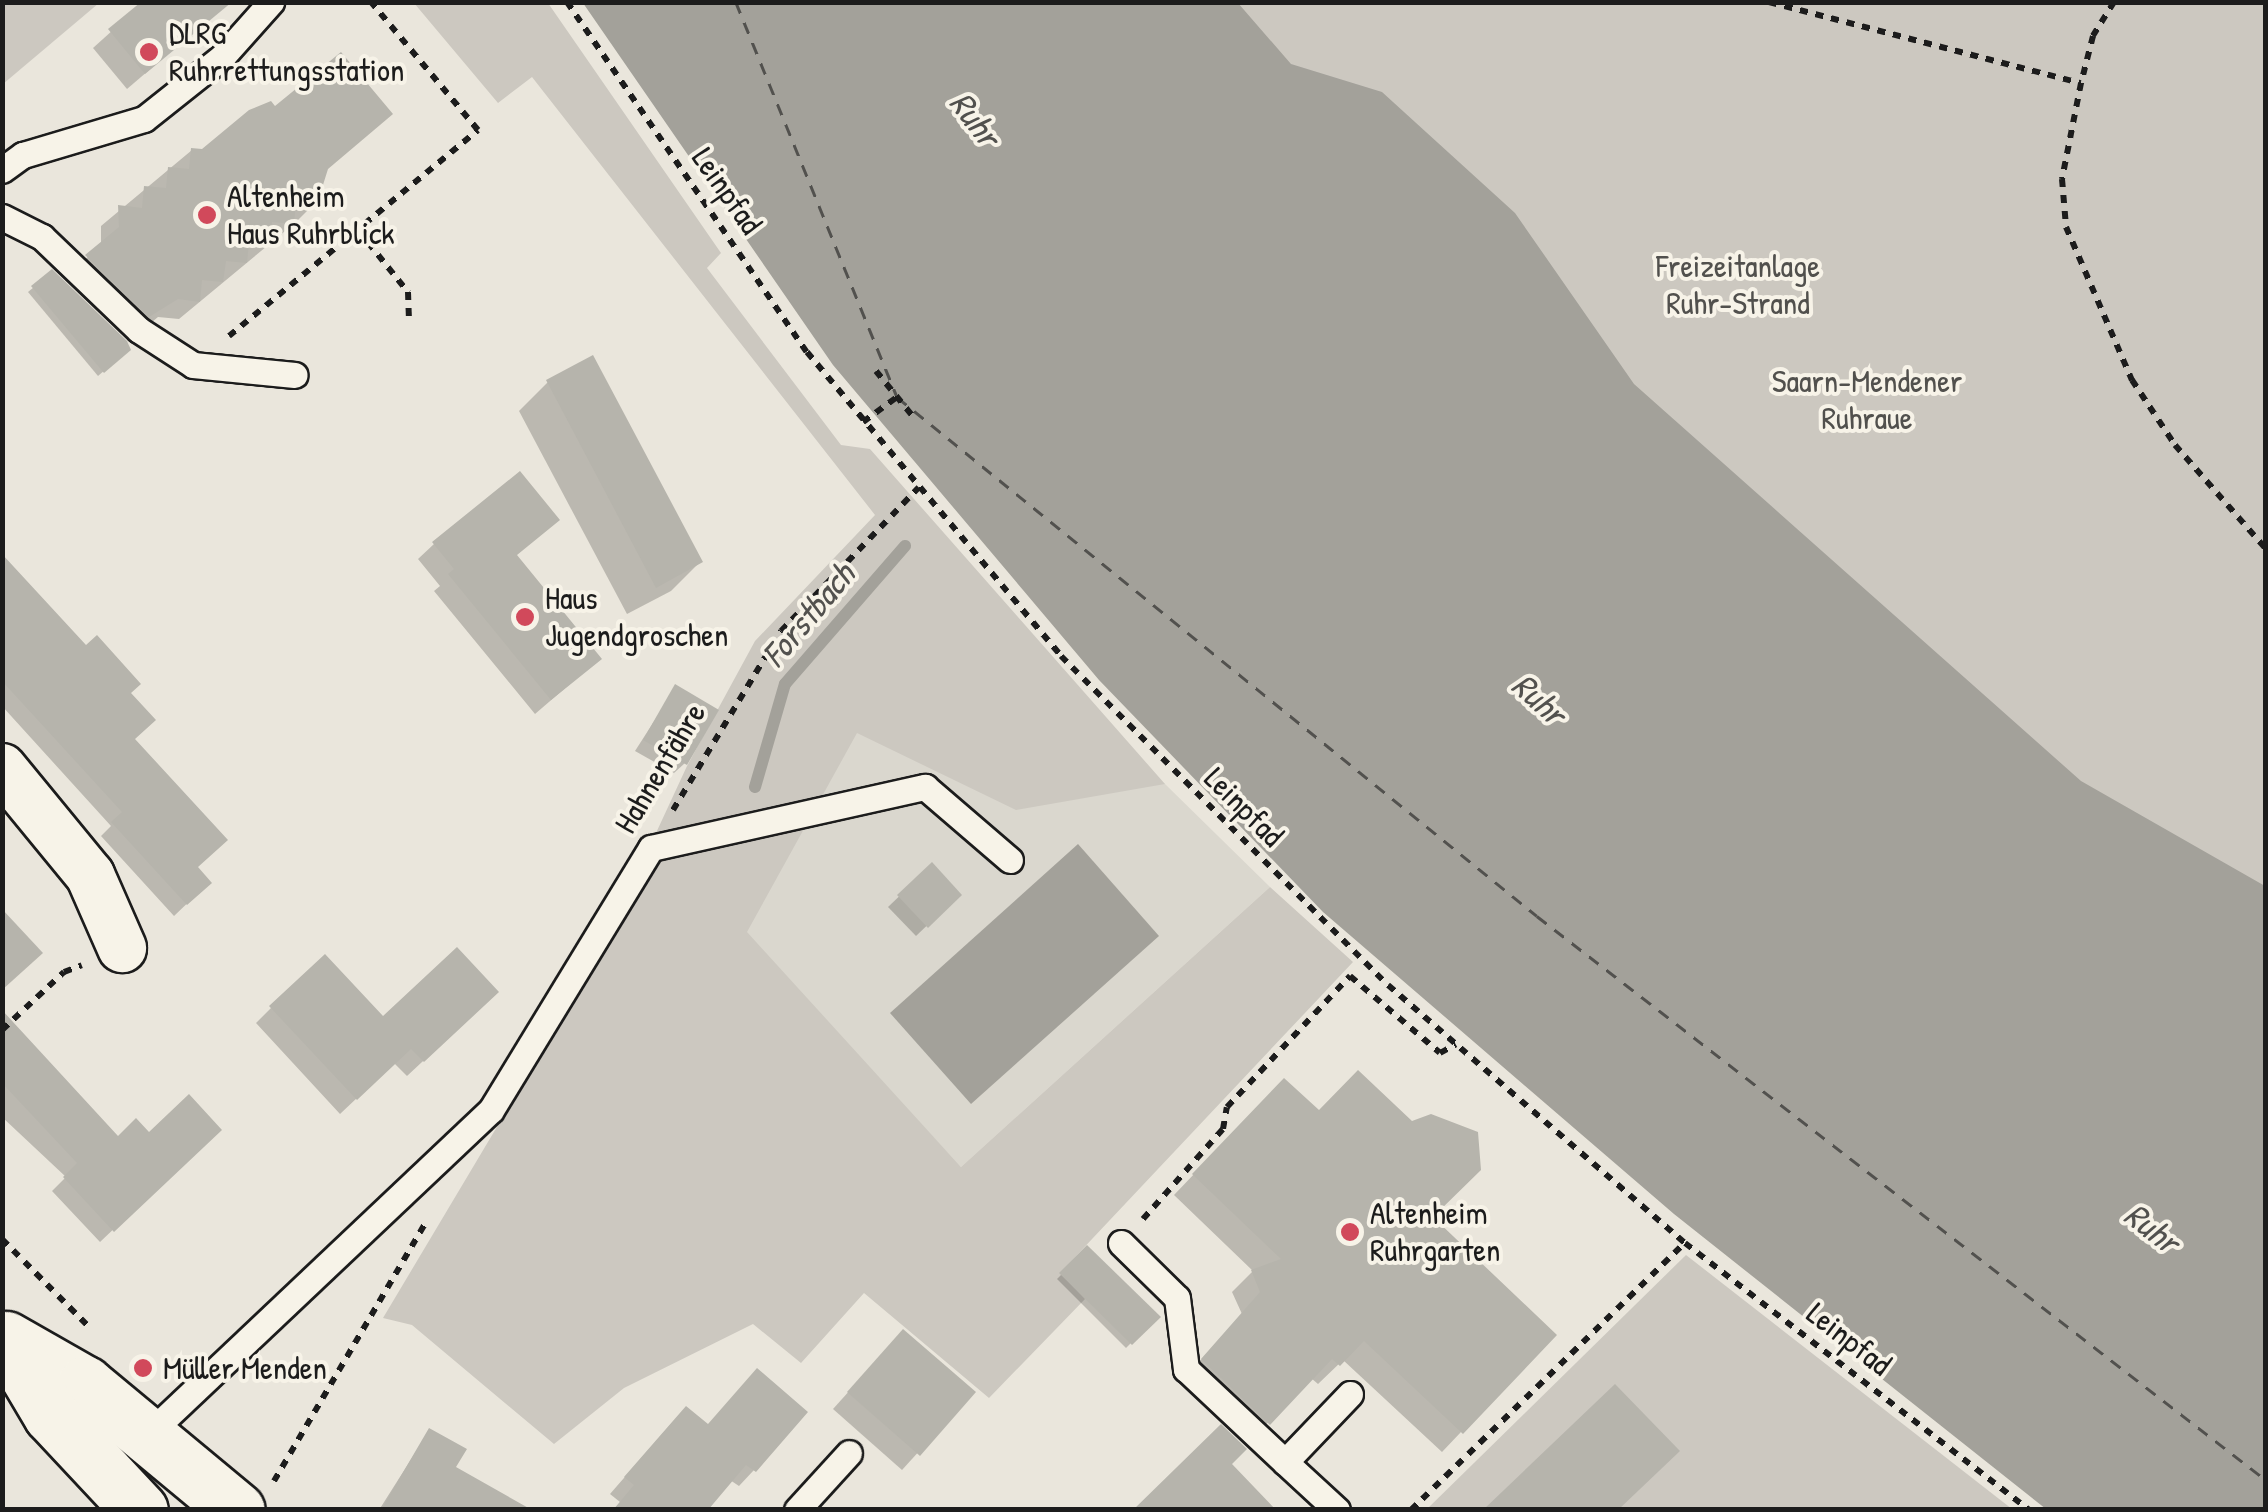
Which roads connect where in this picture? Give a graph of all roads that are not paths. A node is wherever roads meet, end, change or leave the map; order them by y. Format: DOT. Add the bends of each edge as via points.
graph roads {
  1 [pos="270,2"];
  2 [pos="2,170"];
  3 [pos="2,218"];
  4 [pos="295,374"];
  5 [pos="2,768"];
  6 [pos="1010,860"];
  7 [pos="122,948"];
  8 [pos="1121,1243"];
  9 [pos="4,1338"];
  10 [pos="1350,1394"];
  11 [pos="144,1438"];
  12 [pos="849,1454"];
  13 [pos="1285,1462"];
  14 [pos="124,1495"];
  15 [pos="251,1502"];
  16 [pos="797,1510"];
  17 [pos="1337,1510"];
  1 -- 2 [label="lane" via="222,57 144,119 23,155"];
  3 -- 4 [label="lane" via="42,237 139,330 194,366"];
  5 -- 7 [label="street" via="90,875"];
  6 -- 11 [label="lane, Hahnenfähre" via="925,787 651,848 491,1110"];
  8 -- 13 [label="lane" via="1176,1298 1186,1369"];
  9 -- 11 [label="main road" via="85,1384"];
  9 -- 14 [label="main road" via="52,1415"];
  10 -- 13 [label="lane"];
  11 -- 14 [label="lane, Hahnenfähre"];
  11 -- 15 [label="main road"];
  12 -- 16 [label="lane"];
  13 -- 17 [label="lane"];
}
